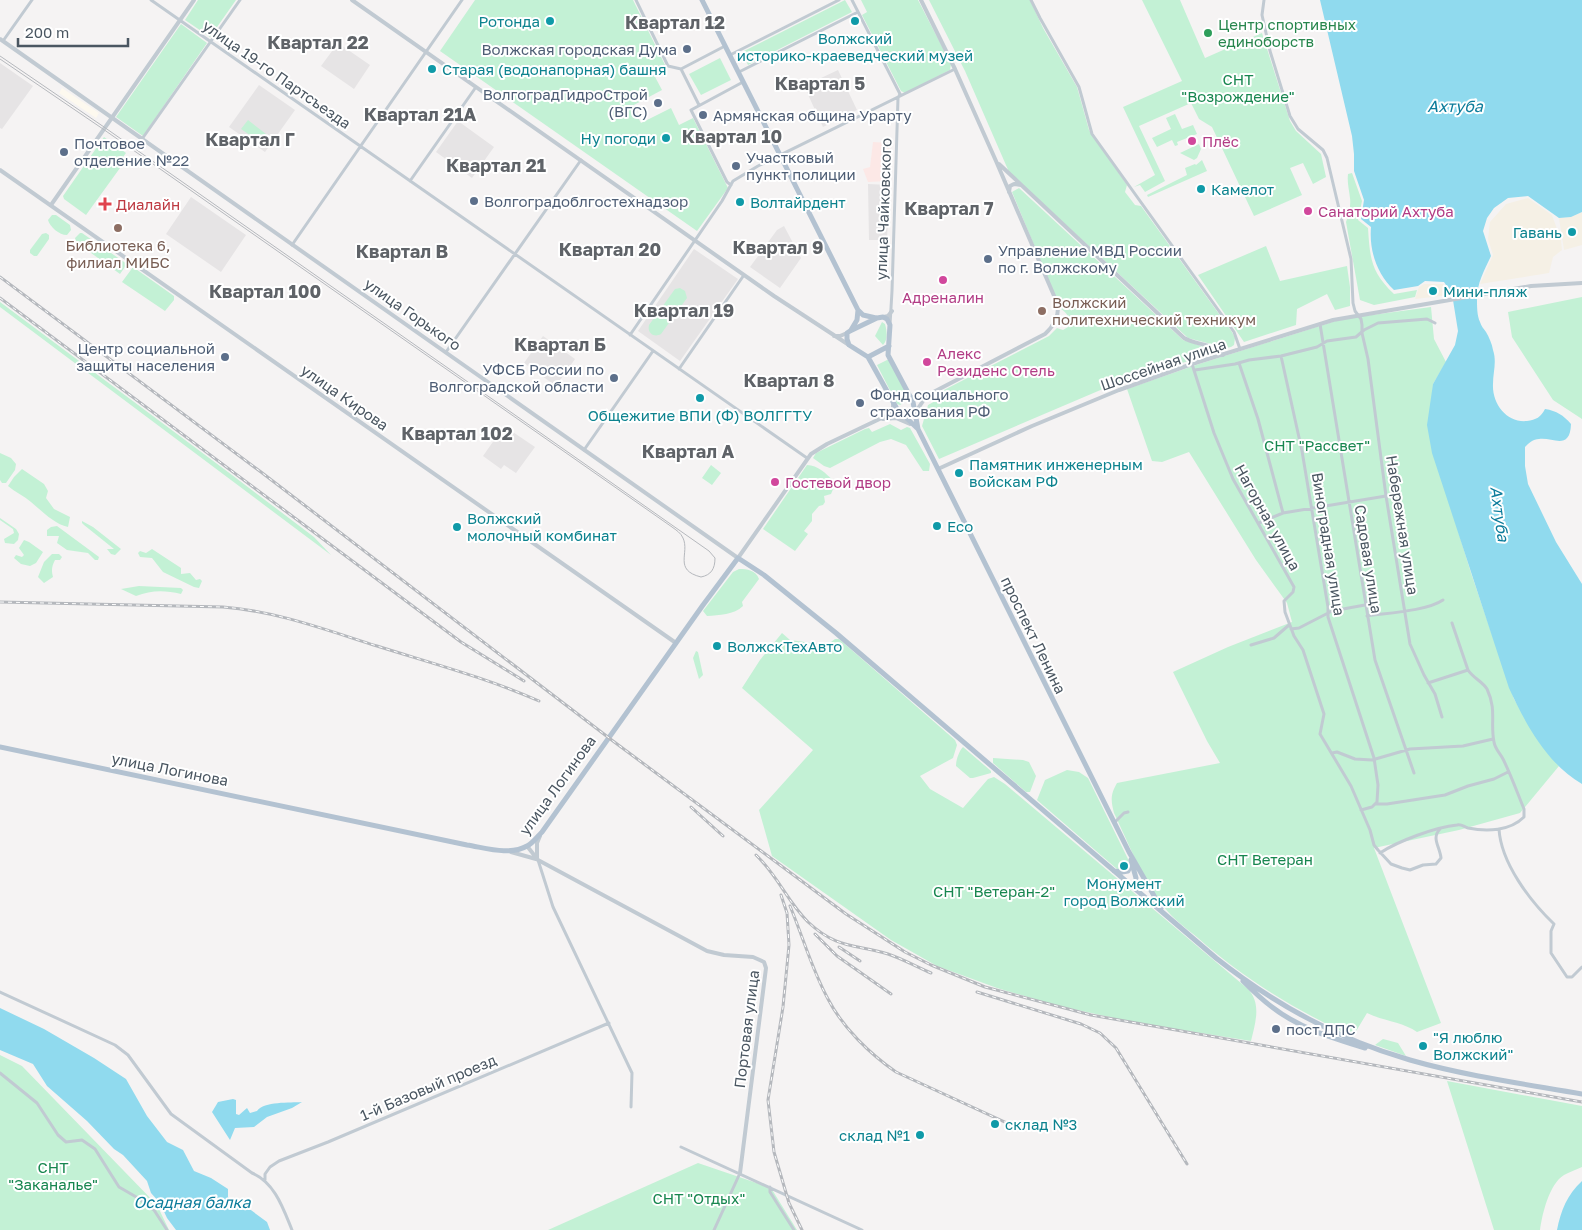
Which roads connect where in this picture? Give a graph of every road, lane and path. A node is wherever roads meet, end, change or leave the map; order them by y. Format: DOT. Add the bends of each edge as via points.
graph roads {
  1 [pos="32,0"];
  2 [pos="151,0"];
  3 [pos="194,0"];
  4 [pos="240,0"];
  5 [pos="352,0"];
  6 [pos="462,0"];
  7 [pos="636,0"];
  8 [pos="702,0"];
  9 [pos="839,0"];
  10 [pos="852,0"];
  11 [pos="921,0"];
  12 [pos="1032,0"];
  13 [pos="1264,0"];
  14 [pos="858,12"];
  15 [pos="180,20"];
  16 [pos="2,40"];
  17 [pos="211,42"];
  18 [pos="725,46"];
  19 [pos="426,52"];
  20 [pos="729,55"];
  21 [pos="681,69"];
  22 [pos="954,69"];
  23 [pos="738,72"];
  24 [pos="743,82"];
  25 [pos="476,87"];
  26 [pos="898,98"];
  27 [pos="699,105"];
  28 [pos="111,117"];
  29 [pos="142,139"];
  30 [pos="361,147"];
  31 [pos="781,156"];
  32 [pos="581,160"];
  33 [pos="996,161"];
  34 [pos="0,170"];
  35 [pos="410,181"];
  36 [pos="731,185"];
  37 [pos="1021,185"];
  38 [pos="1010,192"];
  39 [pos="50,205"];
  40 [pos="695,240"];
  41 [pos="292,245"];
  42 [pos="515,254"];
  43 [pos="744,274"];
  44 [pos="1582,283"];
  45 [pos="858,310"];
  46 [pos="892,311"];
  47 [pos="1358,315"];
  48 [pos="880,318"];
  49 [pos="1435,323"];
  50 [pos="1320,324"];
  51 [pos="890,325"];
  52 [pos="850,331"];
  53 [pos="1363,331"];
  54 [pos="630,335"];
  55 [pos="834,336"];
  56 [pos="1324,342"];
  57 [pos="849,346"];
  58 [pos="889,346"];
  59 [pos="1240,350"];
  60 [pos="653,351"];
  61 [pos="446,352"];
  62 [pos="1223,355"];
  63 [pos="1281,356"];
  64 [pos="868,357"];
  65 [pos="1239,363"];
  66 [pos="1192,364"];
  67 [pos="679,368"];
  68 [pos="1195,370"];
  69 [pos="937,390"];
  70 [pos="908,394"];
  71 [pos="893,402"];
  72 [pos="872,423"];
  73 [pos="918,428"];
  74 [pos="584,450"];
  75 [pos="808,458"];
  76 [pos="938,469"];
  77 [pos="1386,496"];
  78 [pos="1349,502"];
  79 [pos="1311,508"];
  80 [pos="1283,513"];
  81 [pos="1259,524"];
  82 [pos="738,558"];
  83 [pos="1443,600"];
  84 [pos="1365,606"];
  85 [pos="1404,610"];
  86 [pos="1328,613"];
  87 [pos="1367,616"];
  88 [pos="1452,622"];
  89 [pos="1290,627"];
  90 [pos="676,643"];
  91 [pos="1251,645"];
  92 [pos="1468,670"];
  93 [pos="1428,683"];
  94 [pos="1442,716"];
  95 [pos="1493,739"];
  96 [pos="0,748"];
  97 [pos="1407,750"];
  98 [pos="1332,753"];
  99 [pos="1374,760"];
  100 [pos="1508,772"];
  101 [pos="1414,773"];
  102 [pos="1376,804"];
  103 [pos="1360,810"];
  104 [pos="1128,812"];
  105 [pos="1114,822"];
  106 [pos="1440,829"];
  107 [pos="1499,829"];
  108 [pos="542,832"];
  109 [pos="527,846"];
  110 [pos="506,850"];
  111 [pos="1129,852"];
  112 [pos="1380,853"];
  113 [pos="538,860"];
  114 [pos="1132,861"];
  115 [pos="1113,870"];
  116 [pos="1141,874"];
  117 [pos="1136,886"];
  118 [pos="1167,916"];
  119 [pos="1582,967"];
  120 [pos="1229,968"];
  121 [pos="0,992"];
  122 [pos="1294,1011"];
  123 [pos="1303,1016"];
  124 [pos="1289,1018"];
  125 [pos="609,1023"];
  126 [pos="1299,1024"];
  127 [pos="1390,1054"];
  128 [pos="0,1073"];
  129 [pos="1582,1094"];
  130 [pos="631,1107"];
  131 [pos="681,1146"];
  132 [pos="740,1173"];
  133 [pos="266,1180"];
  134 [pos="770,1187"];
  135 [pos="167,1230"];
  136 [pos="292,1230"];
  137 [pos="714,1230"];
  138 [pos="794,1230"];
  139 [pos="862,1230"];
  1 -- 16 [label="street"];
  2 -- 15 [label="street, улица 19-го Партсъезда"];
  3 -- 15 [label="street"];
  4 -- 17 [label="street"];
  5 -- 19 [label="street"];
  6 -- 19 [label="street"];
  7 -- 21 [label="street" via="668,66"];
  8 -- 18 [label="main road"];
  9 -- 20 [label="street"];
  10 -- 14 [label="street, улица Чайковского"];
  11 -- 22 [label="street"];
  12 -- 59 [label="street" via="1079,87 1092,134 1234,332"];
  13 -- 47 [label="street" via="1262,15 1270,51 1290,116 1298,129 1323,150 1327,158 1351,259 1353,303"];
  14 -- 23 [label="street"];
  14 -- 26 [label="street, улица Чайковского" via="899,91"];
  15 -- 17 [label="street, улица 19-го Партсъезда"];
  15 -- 28 [label="street"];
  16 -- 28 [label="street, улица Горького"];
  17 -- 29 [label="street"];
  17 -- 30 [label="street, улица 19-го Партсъезда"];
  18 -- 20 [label="main road"];
  18 -- 21 [label="street"];
  19 -- 25 [label="street"];
  19 -- 30 [label="street"];
  20 -- 23 [label="main road"];
  21 -- 27 [label="street"];
  22 -- 26 [label="street"];
  22 -- 33 [label="street"];
  23 -- 24 [label="main road"];
  24 -- 27 [label="street"];
  24 -- 31 [label="main road"];
  25 -- 32 [label="street"];
  25 -- 35 [label="street"];
  26 -- 31 [label="street"];
  26 -- 46 [label="street, улица Чайковского"];
  27 -- 36 [label="street" via="691,110"];
  28 -- 29 [label="street, улица Горького"];
  28 -- 39 [label="street"];
  29 -- 41 [label="street, улица Горького"];
  30 -- 35 [label="street, улица 19-го Партсъезда"];
  30 -- 41 [label="street"];
  31 -- 36 [label="street" via="751,170"];
  31 -- 45 [label="main road"];
  32 -- 40 [label="street"];
  32 -- 42 [label="street"];
  33 -- 37 [label="street"];
  33 -- 38 [label="street"];
  34 -- 39 [label="street, улица Кирова"];
  35 -- 42 [label="street, улица 19-го Партсъезда"];
  36 -- 40 [label="street"];
  37 -- 38 [label="street" via="1010,186"];
  37 -- 62 [label="street" via="1184,338 1218,349"];
  38 -- 69 [label="street" via="1058,305 1056,320 1045,334"];
  39 -- 90 [label="street, улица Кирова"];
  40 -- 43 [label="street"];
  40 -- 54 [label="street"];
  41 -- 61 [label="street, улица Горького"];
  42 -- 54 [label="street, улица 19-го Партсъезда"];
  42 -- 61 [label="street"];
  43 -- 55 [label="street"];
  43 -- 67 [label="street"];
  44 -- 47 [label="street, Шоссейная улица" via="1539,286"];
  45 -- 48 [label="main road" via="863,315"];
  45 -- 52 [label="main road" via="857,320"];
  46 -- 48 [label="street"];
  46 -- 51 [label="street, улица Чайковского"];
  47 -- 50 [label="street, Шоссейная улица"];
  47 -- 53 [label="street, Набережная улица"];
  48 -- 51 [label="main road" via="886,319"];
  48 -- 52 [label="main road"];
  49 -- 53 [label="street" via="1427,319 1378,323"];
  50 -- 56 [label="street, Садовая улица"];
  50 -- 59 [label="street, Шоссейная улица"];
  51 -- 58 [label="main road"];
  52 -- 55 [label="street"];
  52 -- 57 [label="main road"];
  53 -- 56 [label="street" via="1356,337"];
  53 -- 77 [label="street, Набережная улица"];
  54 -- 60 [label="street, улица 19-го Партсъезда"];
  55 -- 57 [label="street"];
  56 -- 63 [label="street" via="1317,347"];
  56 -- 78 [label="street, Садовая улица"];
  57 -- 64 [label="main road"];
  58 -- 64 [label="main road"];
  58 -- 70 [label="main road, проспект Ленина" via="888,355"];
  59 -- 62 [label="street, Шоссейная улица"];
  60 -- 67 [label="street, улица 19-го Партсъезда"];
  60 -- 74 [label="street"];
  61 -- 74 [label="street, улица Горького"];
  62 -- 66 [label="street, Шоссейная улица"];
  63 -- 65 [label="street"];
  63 -- 79 [label="street, Виноградная улица"];
  64 -- 71 [label="main road, проспект Ленина"];
  65 -- 68 [label="street"];
  65 -- 80 [label="street"];
  66 -- 68 [label="street, Нагорная улица"];
  66 -- 76 [label="street, Шоссейная улица" via="1061,414"];
  67 -- 75 [label="street, улица 19-го Партсъезда"];
  68 -- 81 [label="street, Нагорная улица" via="1218,444 1233,479"];
  69 -- 70 [label="street" via="922,398"];
  69 -- 73 [label="street" via="920,404"];
  70 -- 73 [label="main road, проспект Ленина" via="913,402"];
  71 -- 72 [label="street" via="888,415"];
  71 -- 73 [label="main road, проспект Ленина"];
  72 -- 73 [label="street" via="894,417"];
  72 -- 75 [label="street, улица Логинова" via="815,450"];
  73 -- 76 [label="main road, проспект Ленина"];
  74 -- 82 [label="street, улица Горького"];
  75 -- 82 [label="street, улица Логинова"];
  76 -- 105 [label="main road, проспект Ленина"];
  77 -- 78 [label="street"];
  77 -- 85 [label="street, Набережная улица"];
  78 -- 79 [label="street"];
  78 -- 84 [label="street, Садовая улица"];
  79 -- 80 [label="street"];
  79 -- 86 [label="street, Виноградная улица"];
  80 -- 81 [label="street"];
  81 -- 89 [label="street, Нагорная улица" via="1294,587 1284,603"];
  82 -- 90 [label="main road, улица Логинова"];
  82 -- 115 [label="main road" via="833,630"];
  83 -- 85 [label="street"];
  84 -- 86 [label="street"];
  84 -- 87 [label="street, Садовая улица"];
  85 -- 87 [label="street"];
  85 -- 93 [label="street, Набережная улица" via="1411,650"];
  86 -- 89 [label="street" via="1299,628"];
  86 -- 99 [label="street, Виноградная улица"];
  87 -- 97 [label="street, Садовая улица" via="1378,672"];
  88 -- 92 [label="street"];
  89 -- 91 [label="street" via="1274,638"];
  89 -- 98 [label="street, Нагорная улица" via="1303,650 1316,686 1324,714 1320,734"];
  90 -- 108 [label="main road, улица Логинова"];
  92 -- 93 [label="street"];
  92 -- 95 [label="street" via="1486,687 1494,714"];
  93 -- 94 [label="street, Набережная улица"];
  95 -- 97 [label="street" via="1464,746"];
  95 -- 100 [label="street"];
  96 -- 110 [label="main road, улица Логинова"];
  97 -- 99 [label="street"];
  97 -- 101 [label="street, Садовая улица"];
  98 -- 99 [label="street"];
  98 -- 103 [label="street, Нагорная улица"];
  99 -- 102 [label="street, Виноградная улица" via="1378,785"];
  100 -- 102 [label="street" via="1445,795"];
  100 -- 107 [label="street" via="1524,815 1516,823"];
  102 -- 103 [label="street"];
  103 -- 112 [label="street, Нагорная улица"];
  104 -- 105 [label="street"];
  105 -- 111 [label="main road, проспект Ленина"];
  106 -- 107 [label="street" via="1461,824 1468,828"];
  106 -- 112 [label="street"];
  106 -- 112 [label="street" via="1435,838 1441,858 1436,864 1406,870 1391,864"];
  107 -- 119 [label="street" via="1503,849 1520,882 1554,924 1550,931 1551,953 1567,977 1572,977"];
  108 -- 109 [label="main road, улица Логинова"];
  108 -- 113 [label="street" via="537,843"];
  109 -- 110 [label="main road, улица Логинова"];
  109 -- 113 [label="street, Портовая улица"];
  110 -- 113 [label="street"];
  111 -- 114 [label="main road, проспект Ленина"];
  111 -- 116 [label="main road, проспект Ленина"];
  113 -- 125 [label="street" via="554,907"];
  113 -- 132 [label="street, Портовая улица" via="707,951 754,957 764,962 766,968"];
  114 -- 115 [label="main road" via="1126,872"];
  114 -- 117 [label="main road, проспект Ленина"];
  115 -- 117 [label="main road"];
  116 -- 117 [label="main road" via="1142,886"];
  116 -- 118 [label="main road, проспект Ленина"];
  117 -- 118 [label="main road"];
  118 -- 120 [label="main road"];
  120 -- 122 [label="main road"];
  120 -- 124 [label="main road" via="1270,1006"];
  121 -- 133 [label="street" via="115,1045 128,1055 171,1114"];
  122 -- 123 [label="main road"];
  122 -- 124 [label="main road" via="1296,1016"];
  123 -- 126 [label="main road" via="1298,1018"];
  123 -- 127 [label="main road"];
  124 -- 126 [label="main road"];
  125 -- 130 [label="street" via="632,1073"];
  125 -- 133 [label="street, 1-й Базовый проезд" via="279,1161 265,1174"];
  126 -- 127 [label="main road"];
  127 -- 129 [label="main road" via="1457,1071"];
  128 -- 135 [label="street" via="37,1103 66,1142 82,1140 95,1149 119,1187 154,1210"];
  131 -- 132 [label="street"];
  132 -- 134 [label="street"];
  132 -- 137 [label="street"];
  133 -- 136 [label="street" via="282,1205"];
  134 -- 138 [label="street"];
  134 -- 139 [label="street"];
}
